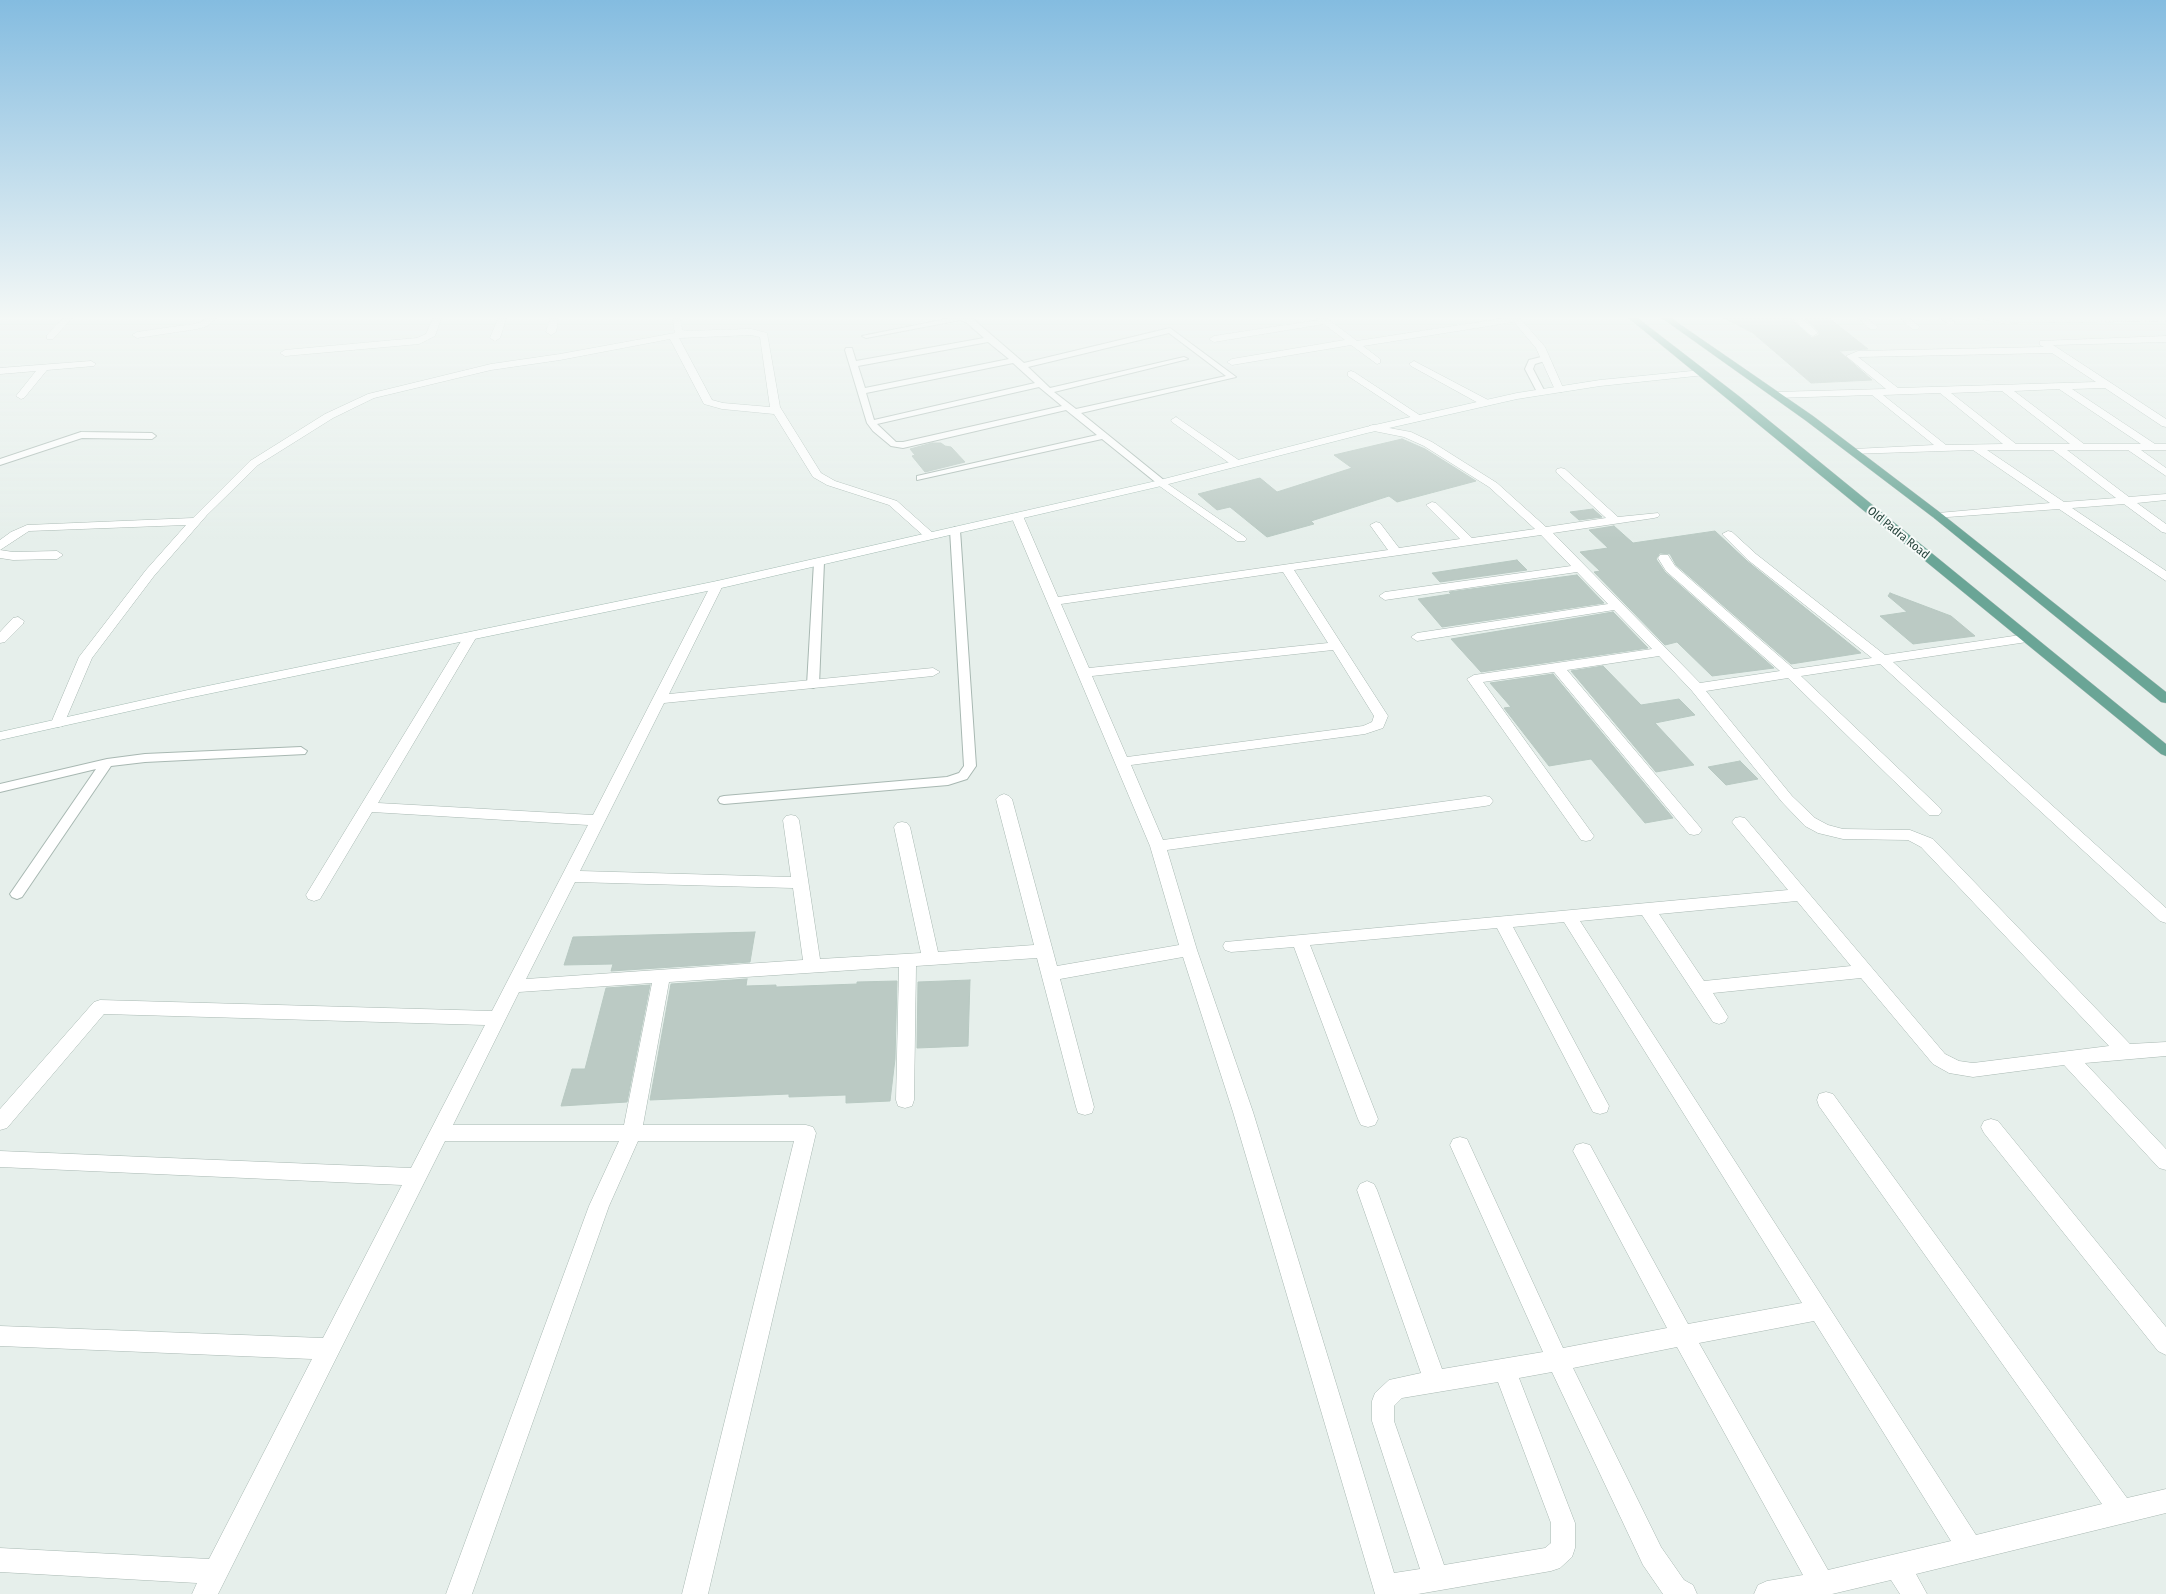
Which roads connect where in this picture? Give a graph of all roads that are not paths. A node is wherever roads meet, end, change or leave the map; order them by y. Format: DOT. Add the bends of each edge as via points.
graph roads {
  1 [pos="26,390"];
  2 [pos="394,390"];
  3 [pos="703,390"];
  4 [pos="774,390"];
  5 [pos="865,390"];
  6 [pos="1014,390"];
  7 [pos="1167,390"];
  8 [pos="1376,390"];
  9 [pos="1463,390"];
  10 [pos="1556,390"];
  11 [pos="1723,390"];
  12 [pos="1770,390"];
  13 [pos="1924,390"];
  14 [pos="1942,390"];
  15 [pos="2007,390"];
  16 [pos="2067,390"];
  17 [pos="2113,390"];
  18 [pos="862,391"];
  19 [pos="1048,391"];
  20 [pos="1895,391"];
  21 [pos="1541,392"];
  22 [pos="1874,392"];
  23 [pos="1775,394"];
  24 [pos="21,396"];
  25 [pos="1486,403"];
  26 [pos="1072,410"];
  27 [pos="778,411"];
  28 [pos="1419,418"];
  29 [pos="1176,420"];
  30 [pos="871,423"];
  31 [pos="2166,424"];
  32 [pos="1373,428"];
  33 [pos="152,436"];
  34 [pos="1104,436"];
  35 [pos="1974,447"];
  36 [pos="2056,447"];
  37 [pos="2081,447"];
  38 [pos="2130,447"];
  39 [pos="2153,447"];
  40 [pos="2166,447"];
  41 [pos="1944,448"];
  42 [pos="2015,448"];
  43 [pos="1854,452"];
  44 [pos="0,462"];
  45 [pos="1236,463"];
  46 [pos="1561,471"];
  47 [pos="2166,473"];
  48 [pos="920,478"];
  49 [pos="1162,482"];
  50 [pos="2166,497"];
  51 [pos="2126,500"];
  52 [pos="1432,505"];
  53 [pos="2059,506"];
  54 [pos="1654,515"];
  55 [pos="1017,516"];
  56 [pos="1938,516"];
  57 [pos="1615,520"];
  58 [pos="196,521"];
  59 [pos="1376,525"];
  60 [pos="955,530"];
  61 [pos="1544,530"];
  62 [pos="2166,530"];
  63 [pos="1728,534"];
  64 [pos="930,536"];
  65 [pos="1241,539"];
  66 [pos="1469,541"];
  67 [pos="0,546"];
  68 [pos="1396,552"];
  69 [pos="0,554"];
  70 [pos="57,555"];
  71 [pos="1664,558"];
  72 [pos="819,562"];
  73 [pos="1287,568"];
  74 [pos="1580,568"];
  75 [pos="2166,577"];
  76 [pos="717,585"];
  77 [pos="1385,596"];
  78 [pos="1054,601"];
  79 [pos="1617,606"];
  80 [pos="18,621"];
  81 [pos="471,636"];
  82 [pos="1417,637"];
  83 [pos="2027,638"];
  84 [pos="0,639"];
  85 [pos="1337,646"];
  86 [pos="1662,652"];
  87 [pos="1883,660"];
  88 [pos="1558,668"];
  89 [pos="933,672"];
  90 [pos="1083,673"];
  91 [pos="1791,674"];
  92 [pos="813,684"];
  93 [pos="1697,688"];
  94 [pos="660,699"];
  95 [pos="2166,699"];
  96 [pos="58,723"];
  97 [pos="0,736"];
  98 [pos="301,751"];
  99 [pos="2166,751"];
  100 [pos="1122,762"];
  101 [pos="107,763"];
  102 [pos="0,788"];
  103 [pos="1004,799"];
  104 [pos="724,800"];
  105 [pos="1485,801"];
  106 [pos="368,807"];
  107 [pos="1934,811"];
  108 [pos="598,820"];
  109 [pos="791,820"];
  110 [pos="1740,822"];
  111 [pos="902,828"];
  112 [pos="1694,830"];
  113 [pos="1586,836"];
  114 [pos="1158,846"];
  115 [pos="569,876"];
  116 [pos="799,883"];
  117 [pos="17,894"];
  118 [pos="314,895"];
  119 [pos="1802,895"];
  120 [pos="1646,908"];
  121 [pos="1568,915"];
  122 [pos="2166,917"];
  123 [pos="1502,921"];
  124 [pos="1300,941"];
  125 [pos="1231,946"];
  126 [pos="1189,950"];
  127 [pos="1044,951"];
  128 [pos="931,958"];
  129 [pos="908,960"];
  130 [pos="812,966"];
  131 [pos="1865,971"];
  132 [pos="1050,974"];
  133 [pos="662,976"];
  134 [pos="514,986"];
  135 [pos="1700,988"];
  136 [pos="1719,1017"];
  137 [pos="497,1018"];
  138 [pos="2166,1048"];
  139 [pos="2126,1052"];
  140 [pos="2068,1057"];
  141 [pos="905,1100"];
  142 [pos="1826,1100"];
  143 [pos="1600,1106"];
  144 [pos="1085,1107"];
  145 [pos="1368,1119"];
  146 [pos="0,1122"];
  147 [pos="1991,1127"];
  148 [pos="439,1133"];
  149 [pos="632,1133"];
  150 [pos="1460,1145"];
  151 [pos="1583,1152"];
  152 [pos="0,1159"];
  153 [pos="2166,1162"];
  154 [pos="416,1177"];
  155 [pos="1367,1190"];
  156 [pos="1818,1310"];
  157 [pos="1682,1335"];
  158 [pos="0,1336"];
  159 [pos="2166,1344"];
  160 [pos="329,1350"];
  161 [pos="1557,1359"];
  162 [pos="1505,1370"];
  163 [pos="1435,1381"];
  164 [pos="2166,1501"];
  165 [pos="2121,1511"];
  166 [pos="1970,1548"];
  167 [pos="0,1560"];
  168 [pos="1897,1566"];
  169 [pos="216,1572"];
  170 [pos="1436,1578"];
  171 [pos="1822,1584"];
  172 [pos="1387,1590"];
  173 [pos="205,1594"];
  174 [pos="459,1594"];
  175 [pos="695,1594"];
  176 [pos="1684,1594"];
  177 [pos="1767,1594"];
  178 [pos="1914,1594"];
  1 -- 24 [label="street"];
  2 -- 58 [label="street" via="371,396 329,416 254,463"];
  3 -- 27 [label="street" via="708,402 722,406"];
  4 -- 27 [label="street"];
  5 -- 18 [label="lane"];
  6 -- 30 [label="lane"];
  7 -- 26 [label="lane"];
  8 -- 28 [label="street"];
  9 -- 25 [label="street"];
  10 -- 21 [label="street"];
  11 -- 83 [label="main road, Old Padra Road"];
  12 -- 23 [label="main road"];
  13 -- 20 [label="street"];
  14 -- 42 [label="street"];
  15 -- 37 [label="street"];
  16 -- 39 [label="street"];
  17 -- 31 [label="street"];
  18 -- 30 [label="lane"];
  19 -- 26 [label="lane"];
  20 -- 22 [label="street"];
  21 -- 25 [label="street"];
  22 -- 23 [label="street"];
  22 -- 41 [label="street"];
  23 -- 43 [label="main road"];
  25 -- 28 [label="street"];
  26 -- 30 [label="lane" via="903,445 889,442"];
  26 -- 34 [label="lane"];
  27 -- 64 [label="street" via="817,475 893,503"];
  28 -- 32 [label="street"];
  29 -- 45 [label="street"];
  32 -- 45 [label="street"];
  32 -- 61 [label="street" via="1407,434 1428,444 1494,485"];
  33 -- 44 [label="lane" via="81,435"];
  34 -- 48 [label="lane"];
  34 -- 49 [label="lane"];
  35 -- 41 [label="street"];
  35 -- 42 [label="street"];
  35 -- 53 [label="street"];
  36 -- 37 [label="street"];
  36 -- 42 [label="street"];
  36 -- 51 [label="street"];
  37 -- 38 [label="street"];
  38 -- 39 [label="street"];
  38 -- 47 [label="street"];
  39 -- 40 [label="street"];
  41 -- 43 [label="street"];
  43 -- 56 [label="main road"];
  45 -- 49 [label="street"];
  46 -- 57 [label="street"];
  49 -- 55 [label="street"];
  49 -- 65 [label="street"];
  50 -- 51 [label="street"];
  51 -- 53 [label="street"];
  51 -- 62 [label="street"];
  52 -- 66 [label="street"];
  53 -- 56 [label="street"];
  53 -- 75 [label="street"];
  54 -- 57 [label="street"];
  55 -- 60 [label="street"];
  55 -- 78 [label="street"];
  56 -- 95 [label="main road"];
  57 -- 61 [label="street"];
  58 -- 67 [label="street" via="28,528"];
  58 -- 96 [label="street" via="150,573 86,657"];
  59 -- 68 [label="street"];
  60 -- 64 [label="street"];
  60 -- 104 [label="lane" via="970,766 963,776 948,781"];
  61 -- 66 [label="street"];
  61 -- 74 [label="street"];
  63 -- 87 [label="street"];
  64 -- 72 [label="street"];
  66 -- 68 [label="street"];
  68 -- 73 [label="street"];
  69 -- 70 [label="street"];
  71 -- 91 [label="street" via="1670,568"];
  72 -- 76 [label="street"];
  72 -- 92 [label="lane"];
  73 -- 78 [label="street"];
  73 -- 85 [label="street"];
  74 -- 77 [label="street"];
  74 -- 79 [label="street"];
  76 -- 81 [label="street"];
  76 -- 94 [label="street"];
  78 -- 90 [label="street"];
  79 -- 82 [label="street"];
  79 -- 86 [label="street"];
  80 -- 84 [label="street"];
  81 -- 96 [label="street"];
  81 -- 106 [label="street"];
  83 -- 87 [label="street"];
  83 -- 99 [label="main road, Old Padra Road"];
  85 -- 90 [label="street"];
  85 -- 100 [label="street" via="1381,716 1378,725 1365,730"];
  86 -- 88 [label="street"];
  86 -- 93 [label="street"];
  87 -- 91 [label="street"];
  87 -- 122 [label="street"];
  88 -- 112 [label="street"];
  88 -- 113 [label="street" via="1474,679"];
  89 -- 92 [label="street"];
  90 -- 100 [label="street"];
  91 -- 93 [label="street"];
  91 -- 107 [label="street"];
  92 -- 94 [label="street"];
  93 -- 139 [label="street" via="1787,799 1810,822 1843,834 1910,835 1927,842"];
  94 -- 108 [label="street"];
  96 -- 97 [label="street"];
  98 -- 101 [label="lane" via="145,758"];
  100 -- 114 [label="street"];
  101 -- 102 [label="lane"];
  101 -- 117 [label="lane"];
  103 -- 127 [label="street"];
  105 -- 114 [label="street"];
  106 -- 108 [label="street"];
  106 -- 118 [label="street"];
  108 -- 115 [label="street"];
  109 -- 116 [label="street"];
  110 -- 119 [label="street"];
  111 -- 128 [label="street"];
  114 -- 126 [label="street"];
  115 -- 116 [label="street"];
  115 -- 134 [label="street"];
  116 -- 130 [label="street"];
  119 -- 120 [label="street"];
  119 -- 131 [label="street"];
  120 -- 121 [label="street"];
  120 -- 135 [label="street"];
  121 -- 123 [label="street"];
  121 -- 156 [label="street"];
  123 -- 124 [label="street"];
  123 -- 143 [label="street"];
  124 -- 125 [label="street"];
  124 -- 145 [label="street"];
  126 -- 132 [label="street"];
  126 -- 172 [label="street" via="1243,1112"];
  127 -- 128 [label="street"];
  127 -- 132 [label="street"];
  128 -- 129 [label="street"];
  129 -- 130 [label="street"];
  129 -- 141 [label="street"];
  130 -- 133 [label="street"];
  131 -- 135 [label="street"];
  131 -- 140 [label="street" via="1939,1059 1956,1068 1973,1070"];
  132 -- 144 [label="street"];
  133 -- 134 [label="street"];
  133 -- 149 [label="street"];
  134 -- 137 [label="street"];
  135 -- 136 [label="street"];
  137 -- 146 [label="street" via="100,1007"];
  137 -- 148 [label="street"];
  138 -- 139 [label="street"];
  139 -- 140 [label="street"];
  140 -- 153 [label="street"];
  142 -- 165 [label="street"];
  147 -- 159 [label="street"];
  148 -- 149 [label="street"];
  148 -- 154 [label="street"];
  149 -- 174 [label="street" via="599,1206"];
  149 -- 175 [label="street" via="806,1133"];
  150 -- 161 [label="street"];
  151 -- 157 [label="street"];
  152 -- 154 [label="street"];
  154 -- 160 [label="street"];
  155 -- 163 [label="street"];
  156 -- 157 [label="street"];
  156 -- 166 [label="street"];
  157 -- 161 [label="street"];
  157 -- 171 [label="street"];
  158 -- 160 [label="street"];
  160 -- 169 [label="street"];
  161 -- 162 [label="street"];
  161 -- 176 [label="street" via="1652,1556 1675,1589"];
  162 -- 163 [label="street"];
  162 -- 170 [label="street" via="1563,1523 1563,1548 1551,1559"];
  163 -- 170 [label="street" via="1397,1388 1383,1401 1383,1421"];
  164 -- 165 [label="street"];
  165 -- 166 [label="street"];
  166 -- 168 [label="street"];
  167 -- 169 [label="street"];
  168 -- 171 [label="street"];
  168 -- 178 [label="street"];
  169 -- 173 [label="street"];
  170 -- 172 [label="street"];
  171 -- 177 [label="street"];
}
